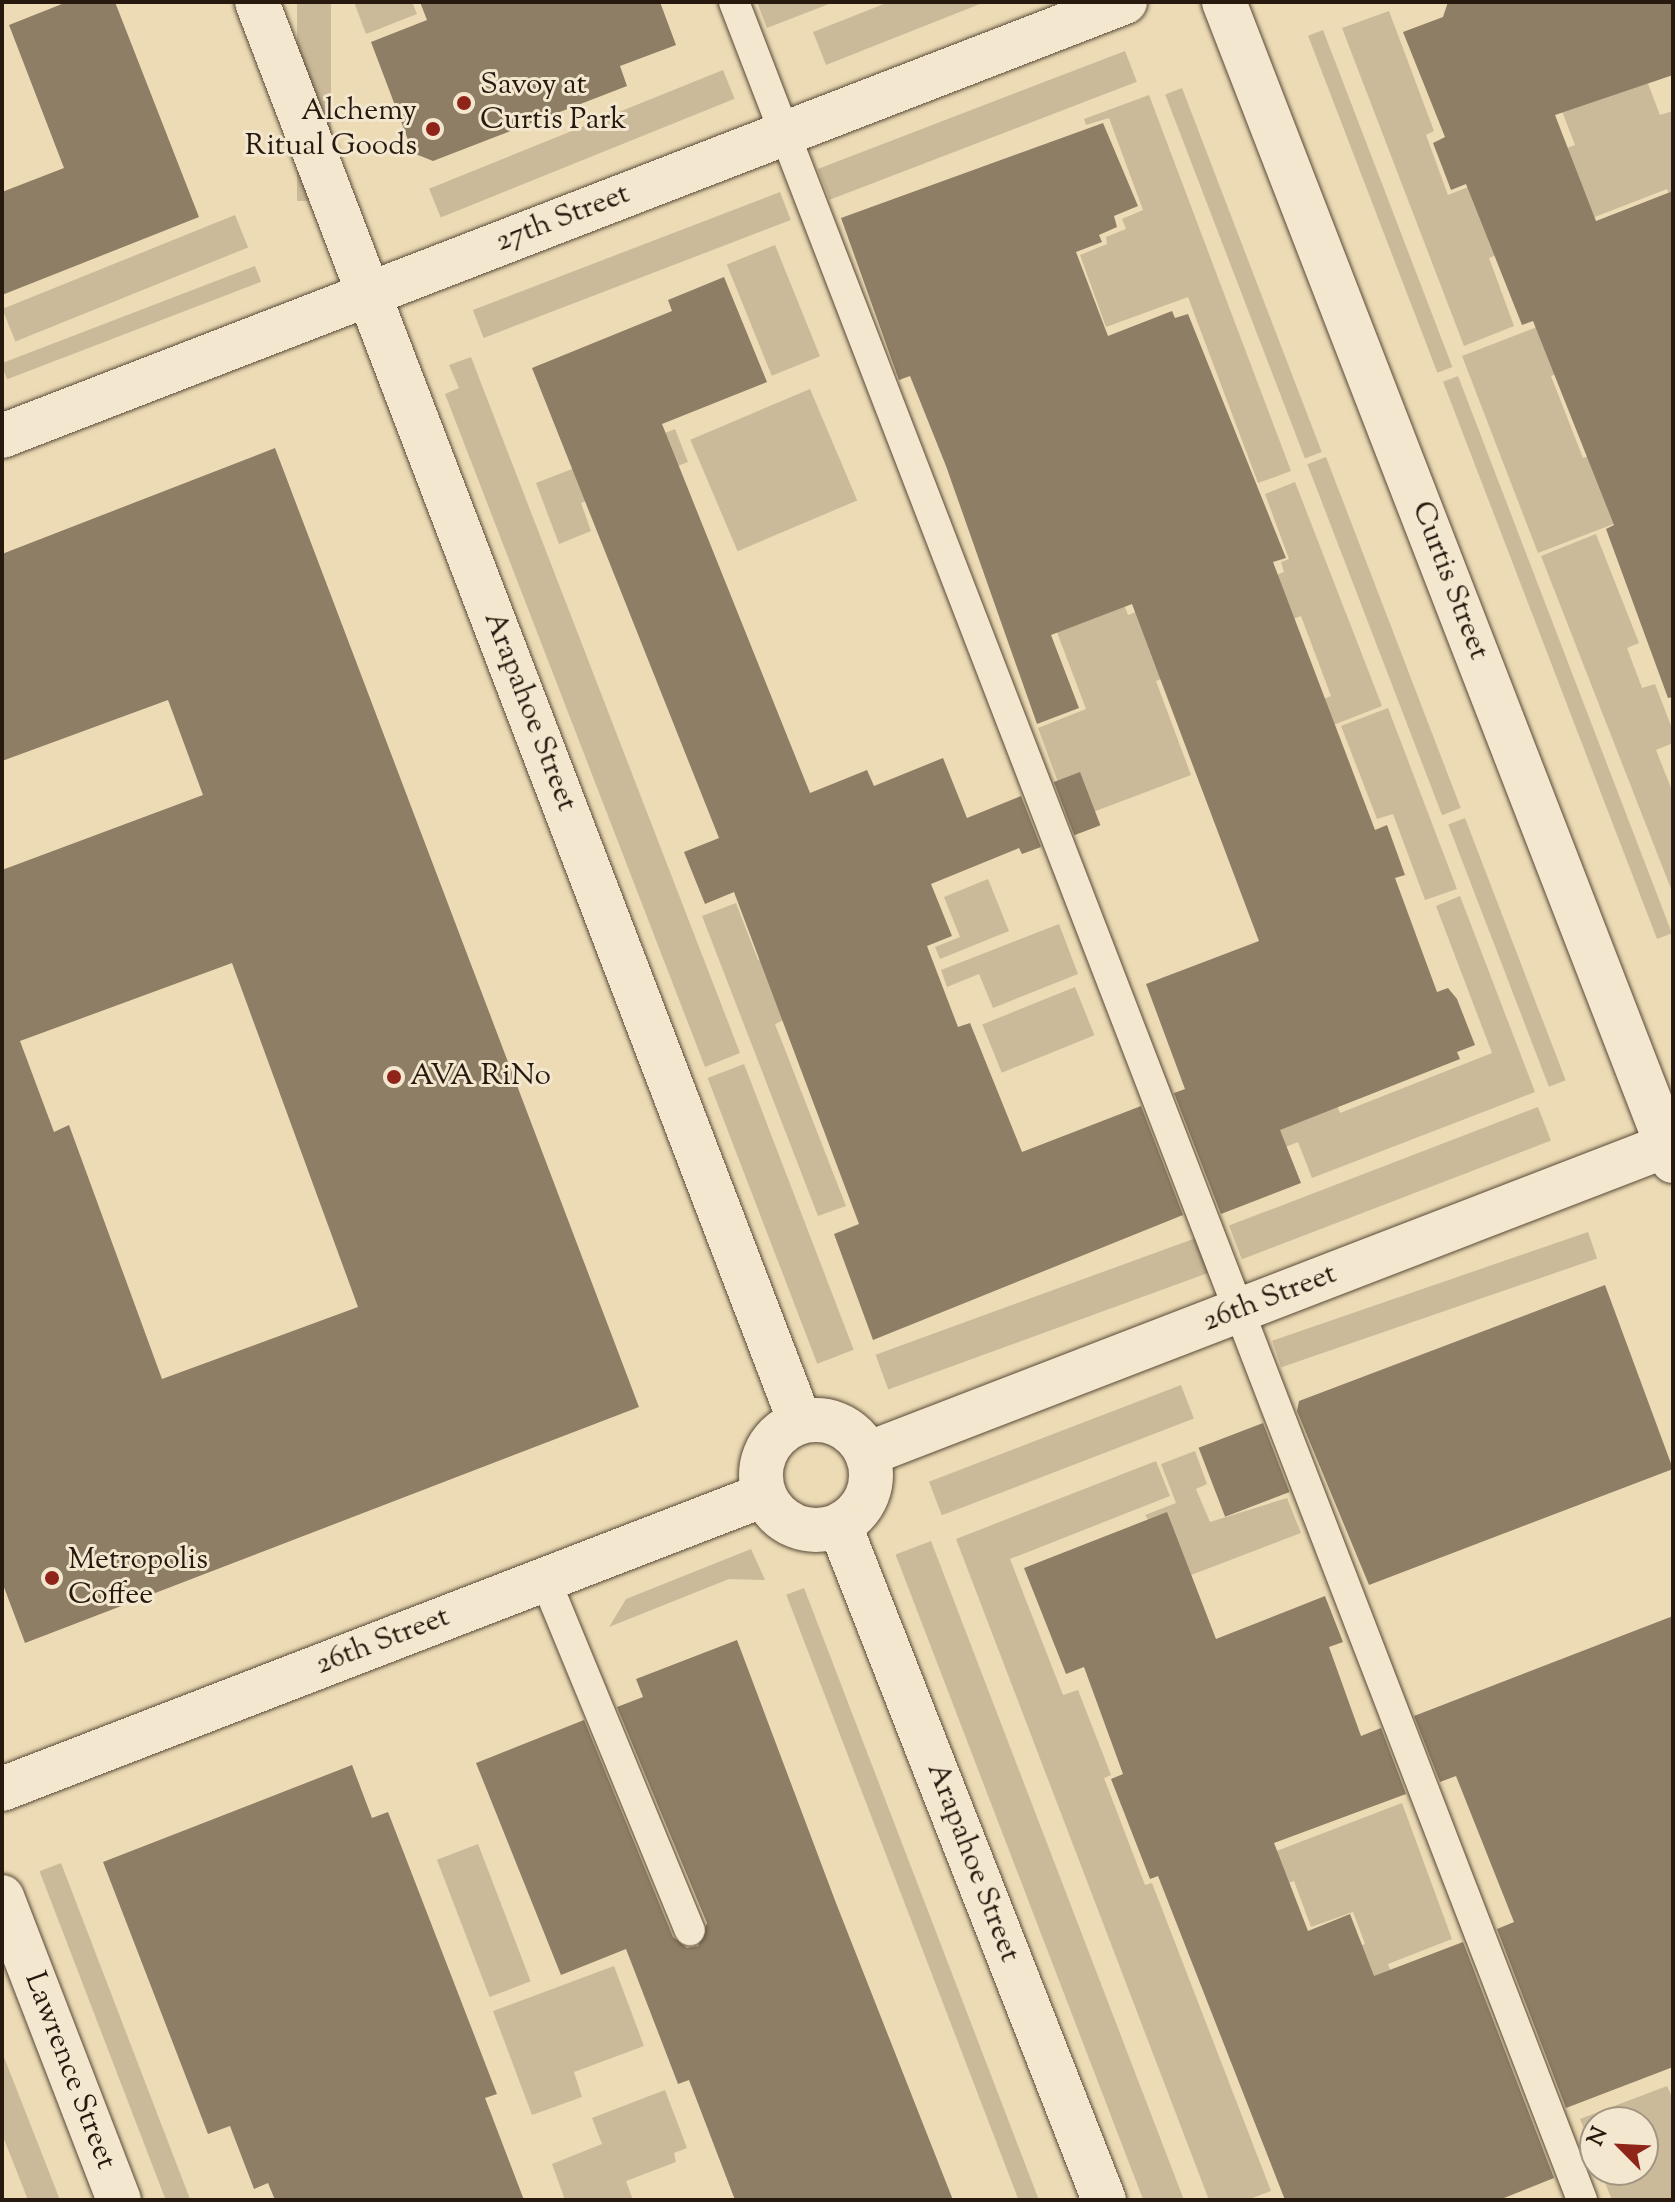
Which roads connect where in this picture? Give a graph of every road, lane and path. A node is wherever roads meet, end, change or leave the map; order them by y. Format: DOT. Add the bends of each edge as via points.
graph roads {
  1 [pos="257,2"];
  2 [pos="734,2"];
  3 [pos="1125,2"];
  4 [pos="1224,2"];
  5 [pos="784,133"];
  6 [pos="370,293"];
  7 [pos="2,436"];
  8 [pos="1671,1150"];
  9 [pos="1239,1311"];
  10 [pos="800,1422"];
  11 [pos="867,1454"];
  12 [pos="764,1495"];
  13 [pos="840,1526"];
  14 [pos="545,1579"];
  15 [pos="2,1789"];
  16 [pos="2,1897"];
  17 [pos="690,1930"];
  18 [pos="119,2200"];
  19 [pos="1104,2200"];
  20 [pos="1582,2200"];
  1 -- 6 [label="street, Arapahoe Street"];
  2 -- 5 [label="lane"];
  3 -- 5 [label="street, 27th Street"];
  4 -- 8 [label="street, Curtis Street"];
  5 -- 6 [label="street, 27th Street"];
  5 -- 9 [label="lane"];
  6 -- 7 [label="street, 27th Street"];
  6 -- 10 [label="street, Arapahoe Street"];
  8 -- 9 [label="street, 26th Street"];
  9 -- 11 [label="street, 26th Street"];
  9 -- 20 [label="lane"];
  10 -- 11 [label="street" via="837,1423"];
  10 -- 12 [label="street" via="778,1435 763,1458"];
  11 -- 13 [label="street" via="866,1500"];
  12 -- 13 [label="street" via="786,1522 822,1531"];
  12 -- 14 [label="street, 26th Street"];
  13 -- 19 [label="street, Arapahoe Street"];
  14 -- 15 [label="street, 26th Street"];
  14 -- 17 [label="lane"];
  16 -- 18 [label="street, Lawrence Street"];
}
